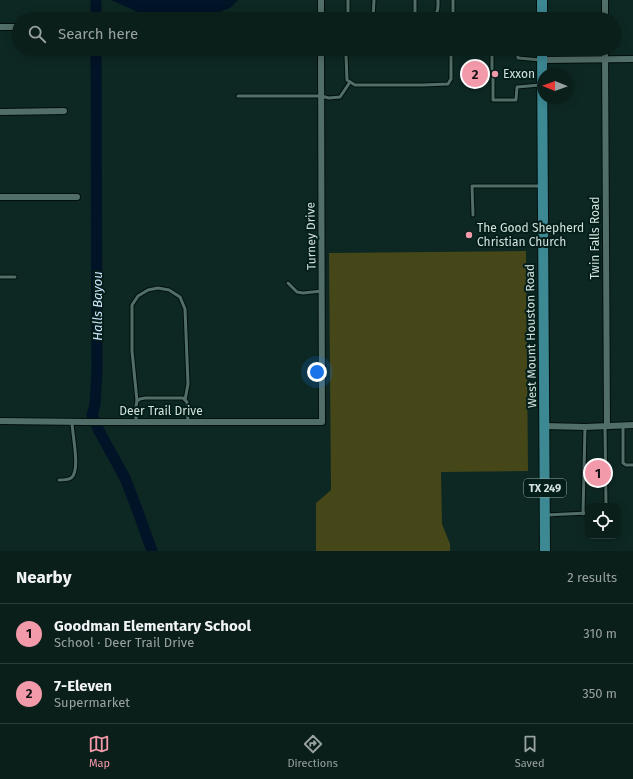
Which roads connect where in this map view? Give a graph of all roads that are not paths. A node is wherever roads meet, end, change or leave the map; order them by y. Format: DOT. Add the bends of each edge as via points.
graph roads {
  1 [pos="321,0"];
  2 [pos="348,0"];
  3 [pos="374,0"];
  4 [pos="415,0"];
  5 [pos="438,0"];
  6 [pos="453,0"];
  7 [pos="542,0"];
  8 [pos="605,0"];
  9 [pos="321,12"];
  10 [pos="348,12"];
  11 [pos="373,12"];
  12 [pos="415,12"];
  13 [pos="437,12"];
  14 [pos="453,12"];
  15 [pos="542,12"];
  16 [pos="605,12"];
  17 [pos="0,27"];
  18 [pos="12,27"];
  19 [pos="321,56"];
  20 [pos="346,56"];
  21 [pos="451,56"];
  22 [pos="492,56"];
  23 [pos="518,56"];
  24 [pos="542,56"];
  25 [pos="605,59"];
  26 [pos="633,59"];
  27 [pos="542,60"];
  28 [pos="542,68"];
  29 [pos="492,70"];
  30 [pos="492,78"];
  31 [pos="350,82"];
  32 [pos="537,85"];
  33 [pos="238,96"];
  34 [pos="321,96"];
  35 [pos="542,104"];
  36 [pos="64,111"];
  37 [pos="0,112"];
  38 [pos="543,186"];
  39 [pos="0,197"];
  40 [pos="77,197"];
  41 [pos="472,215"];
  42 [pos="0,277"];
  43 [pos="15,277"];
  44 [pos="288,283"];
  45 [pos="322,291"];
  46 [pos="185,400"];
  47 [pos="137,401"];
  48 [pos="0,421"];
  49 [pos="72,422"];
  50 [pos="136,422"];
  51 [pos="188,422"];
  52 [pos="322,422"];
  53 [pos="633,425"];
  54 [pos="545,426"];
  55 [pos="606,426"];
  56 [pos="623,426"];
  57 [pos="585,427"];
  58 [pos="633,465"];
  59 [pos="59,480"];
  60 [pos="606,503"];
  61 [pos="583,514"];
  62 [pos="545,515"];
  63 [pos="545,551"];
  1 -- 9 [label="street"];
  2 -- 10 [label="lane"];
  3 -- 11 [label="lane"];
  4 -- 12 [label="lane"];
  5 -- 13 [label="lane"];
  6 -- 14 [label="lane"];
  7 -- 15 [label="main road"];
  8 -- 16 [label="street"];
  17 -- 18 [label="street"];
  19 -- 34 [label="street, Turney Drive"];
  20 -- 31 [label="lane" via="347,80"];
  21 -- 31 [label="lane" via="451,79 448,84 355,85"];
  22 -- 29 [label="lane"];
  23 -- 27 [label="lane"];
  24 -- 27 [label="main road, West Mount Houston Road / TX 249"];
  25 -- 26 [label="street"];
  25 -- 27 [label="street"];
  25 -- 55 [label="street, Twin Falls Road"];
  27 -- 28 [label="main road, West Mount Houston Road / TX 249"];
  30 -- 32 [label="lane" via="493,100 516,100 517,87"];
  31 -- 34 [label="lane" via="340,97"];
  33 -- 34 [label="lane"];
  34 -- 45 [label="street, Turney Drive"];
  35 -- 38 [label="main road, West Mount Houston Road / TX 249"];
  36 -- 37 [label="street"];
  38 -- 41 [label="lane" via="472,186"];
  38 -- 54 [label="main road, West Mount Houston Road / TX 249"];
  39 -- 40 [label="street"];
  42 -- 43 [label="lane"];
  44 -- 45 [label="lane" via="297,292"];
  45 -- 52 [label="street, Turney Drive"];
  46 -- 47 [label="lane" via="145,398"];
  46 -- 47 [label="lane" via="188,384 185,309 180,297 169,290 158,288 138,296 132,305 132,351"];
  46 -- 51 [label="lane"];
  47 -- 50 [label="lane"];
  48 -- 49 [label="street, Deer Trail Drive"];
  49 -- 50 [label="street, Deer Trail Drive"];
  49 -- 59 [label="lane" via="76,456 74,475 67,480"];
  50 -- 51 [label="street, Deer Trail Drive"];
  51 -- 52 [label="street, Deer Trail Drive"];
  53 -- 56 [label="street"];
  54 -- 57 [label="street"];
  54 -- 62 [label="main road, West Mount Houston Road / TX 249"];
  55 -- 56 [label="street"];
  55 -- 57 [label="street"];
  55 -- 60 [label="lane"];
  56 -- 58 [label="lane" via="623,463"];
  57 -- 61 [label="lane"];
  61 -- 62 [label="lane"];
  62 -- 63 [label="main road, West Mount Houston Road / TX 249"];
}
